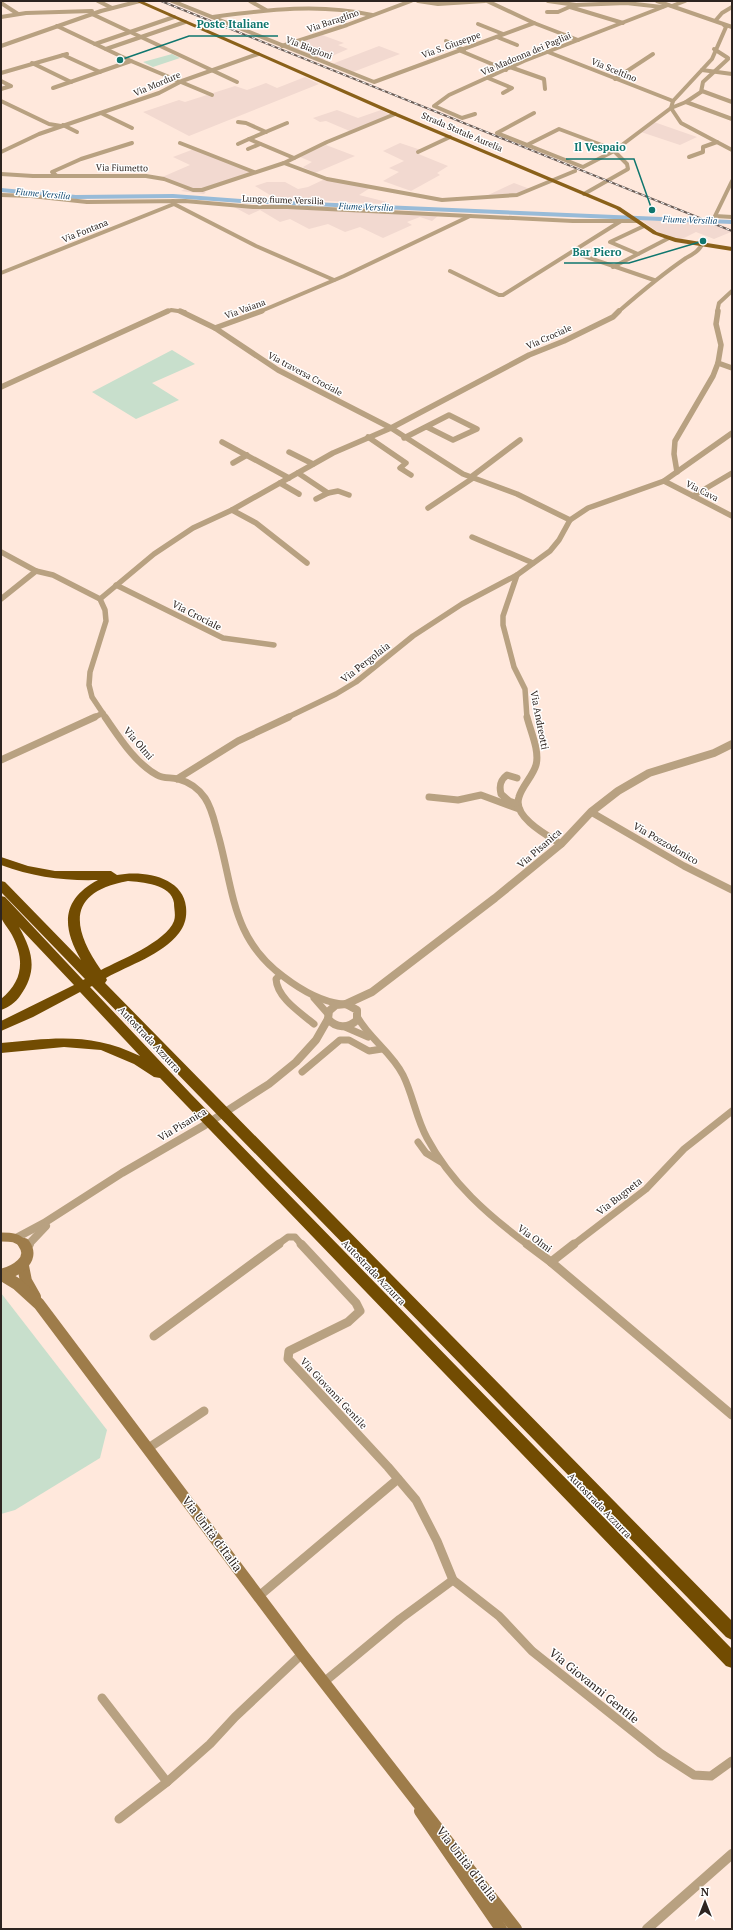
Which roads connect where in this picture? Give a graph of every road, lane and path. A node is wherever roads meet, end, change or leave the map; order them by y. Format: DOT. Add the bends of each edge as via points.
graph roads {
  1 [pos="98,1"];
  2 [pos="139,1"];
  3 [pos="172,1"];
  4 [pos="250,1"];
  5 [pos="411,1"];
  6 [pos="418,1"];
  7 [pos="486,1"];
  8 [pos="548,1"];
  9 [pos="657,1"];
  10 [pos="685,1"];
  11 [pos="1,3"];
  12 [pos="576,5"];
  13 [pos="670,6"];
  14 [pos="570,7"];
  15 [pos="662,7"];
  16 [pos="732,7"];
  17 [pos="112,8"];
  18 [pos="266,10"];
  19 [pos="101,11"];
  20 [pos="547,12"];
  21 [pos="18,14"];
  22 [pos="92,14"];
  23 [pos="372,15"];
  24 [pos="1,17"];
  25 [pos="174,17"];
  26 [pos="211,18"];
  27 [pos="716,20"];
  28 [pos="185,22"];
  29 [pos="534,23"];
  30 [pos="623,23"];
  31 [pos="478,24"];
  32 [pos="724,25"];
  33 [pos="57,26"];
  34 [pos="732,27"];
  35 [pos="130,32"];
  36 [pos="503,34"];
  37 [pos="141,37"];
  38 [pos="497,37"];
  39 [pos="578,40"];
  40 [pos="446,42"];
  41 [pos="95,44"];
  42 [pos="517,45"];
  43 [pos="1,46"];
  44 [pos="282,46"];
  45 [pos="106,49"];
  46 [pos="462,50"];
  47 [pos="714,50"];
  48 [pos="548,52"];
  49 [pos="258,54"];
  50 [pos="653,54"];
  51 [pos="131,61"];
  52 [pos="32,63"];
  53 [pos="510,67"];
  54 [pos="506,70"];
  55 [pos="702,70"];
  56 [pos="213,71"];
  57 [pos="100,72"];
  58 [pos="715,72"];
  59 [pos="1,73"];
  60 [pos="732,74"];
  61 [pos="488,78"];
  62 [pos="614,79"];
  63 [pos="1,81"];
  64 [pos="182,81"];
  65 [pos="71,82"];
  66 [pos="237,82"];
  67 [pos="374,82"];
  68 [pos="53,88"];
  69 [pos="1,89"];
  70 [pos="545,89"];
  71 [pos="702,91"];
  72 [pos="503,93"];
  73 [pos="212,96"];
  74 [pos="1,101"];
  75 [pos="673,101"];
  76 [pos="686,102"];
  77 [pos="732,102"];
  78 [pos="671,108"];
  79 [pos="101,113"];
  80 [pos="534,113"];
  81 [pos="395,114"];
  82 [pos="475,114"];
  83 [pos="732,119"];
  84 [pos="238,122"];
  85 [pos="287,123"];
  86 [pos="62,126"];
  87 [pos="132,128"];
  88 [pos="77,132"];
  89 [pos="266,132"];
  90 [pos="450,137"];
  91 [pos="249,139"];
  92 [pos="717,142"];
  93 [pos="132,143"];
  94 [pos="180,144"];
  95 [pos="238,144"];
  96 [pos="260,144"];
  97 [pos="527,145"];
  98 [pos="248,149"];
  99 [pos="614,150"];
  100 [pos="732,150"];
  101 [pos="1,152"];
  102 [pos="418,152"];
  103 [pos="689,157"];
  104 [pos="294,158"];
  105 [pos="284,163"];
  106 [pos="575,171"];
  107 [pos="254,172"];
  108 [pos="1,174"];
  109 [pos="57,176"];
  110 [pos="554,180"];
  111 [pos="732,181"];
  112 [pos="1,194"];
  113 [pos="584,194"];
  114 [pos="173,203"];
  115 [pos="471,215"];
  116 [pos="732,217"];
  117 [pos="637,220"];
  118 [pos="622,221"];
  119 [pos="644,226"];
  120 [pos="668,238"];
  121 [pos="702,244"];
  122 [pos="732,249"];
  123 [pos="572,252"];
  124 [pos="638,254"];
  125 [pos="613,267"];
  126 [pos="450,271"];
  127 [pos="1,273"];
  128 [pos="334,280"];
  129 [pos="654,280"];
  130 [pos="732,291"];
  131 [pos="216,328"];
  132 [pos="718,363"];
  133 [pos="732,368"];
  134 [pos="1,386"];
  135 [pos="428,426"];
  136 [pos="391,428"];
  137 [pos="732,433"];
  138 [pos="368,437"];
  139 [pos="404,438"];
  140 [pos="520,440"];
  141 [pos="222,442"];
  142 [pos="289,452"];
  143 [pos="247,455"];
  144 [pos="232,463"];
  145 [pos="312,464"];
  146 [pos="677,472"];
  147 [pos="298,473"];
  148 [pos="732,473"];
  149 [pos="411,475"];
  150 [pos="289,478"];
  151 [pos="472,478"];
  152 [pos="664,481"];
  153 [pos="280,483"];
  154 [pos="328,493"];
  155 [pos="299,494"];
  156 [pos="348,495"];
  157 [pos="693,496"];
  158 [pos="316,499"];
  159 [pos="428,508"];
  160 [pos="232,510"];
  161 [pos="732,516"];
  162 [pos="570,520"];
  163 [pos="472,537"];
  164 [pos="1,552"];
  165 [pos="307,563"];
  166 [pos="533,563"];
  167 [pos="36,571"];
  168 [pos="517,574"];
  169 [pos="116,585"];
  170 [pos="1,599"];
  171 [pos="100,599"];
  172 [pos="274,645"];
  173 [pos="103,713"];
  174 [pos="732,744"];
  175 [pos="1,760"];
  176 [pos="517,778"];
  177 [pos="177,779"];
  178 [pos="429,797"];
  179 [pos="518,806"];
  180 [pos="591,812"];
  181 [pos="561,844"];
  182 [pos="1,861"];
  183 [pos="1,885"];
  184 [pos="732,890"];
  185 [pos="1,900"];
  186 [pos="1,908"];
  187 [pos="117,968"];
  188 [pos="280,975"];
  189 [pos="372,992"];
  190 [pos="312,995"];
  191 [pos="116,1004"];
  192 [pos="344,1004"];
  193 [pos="1,1006"];
  194 [pos="328,1016"];
  195 [pos="358,1016"];
  196 [pos="314,1024"];
  197 [pos="343,1027"];
  198 [pos="1,1028"];
  199 [pos="318,1040"];
  200 [pos="374,1040"];
  201 [pos="1,1048"];
  202 [pos="382,1049"];
  203 [pos="302,1072"];
  204 [pos="185,1096"];
  205 [pos="732,1111"];
  206 [pos="418,1142"];
  207 [pos="443,1163"];
  208 [pos="52,1220"];
  209 [pos="1,1237"];
  210 [pos="16,1238"];
  211 [pos="26,1247"];
  212 [pos="551,1262"];
  213 [pos="23,1266"];
  214 [pos="1,1275"];
  215 [pos="39,1304"];
  216 [pos="154,1336"];
  217 [pos="204,1412"];
  218 [pos="732,1415"];
  219 [pos="147,1450"];
  220 [pos="398,1479"];
  221 [pos="453,1580"];
  222 [pos="260,1596"];
  223 [pos="732,1632"];
  224 [pos="302,1654"];
  225 [pos="732,1660"];
  226 [pos="324,1682"];
  227 [pos="102,1698"];
  228 [pos="732,1761"];
  229 [pos="167,1782"];
  230 [pos="415,1801"];
  231 [pos="119,1819"];
  232 [pos="732,1854"];
  233 [pos="501,1929"];
  234 [pos="516,1929"];
  235 [pos="647,1929"];
  1 -- 17 [label="street"];
  2 -- 17 [label="street"];
  2 -- 25 [label="main road, Strada Statale Aurelia"];
  3 -- 26 [label="street, Via Biagioni"];
  4 -- 18 [label="street"];
  5 -- 23 [label="street, Via Baraglino"];
  6 -- 7 [label="street" via="438,4"];
  7 -- 29 [label="street"];
  8 -- 12 [label="street"];
  9 -- 13 [label="street"];
  10 -- 13 [label="street, Via Madonna dei Pagliai"];
  11 -- 21 [label="street"];
  12 -- 14 [label="street"];
  12 -- 15 [label="street" via="626,3"];
  13 -- 15 [label="street, Via Madonna dei Pagliai"];
  13 -- 27 [label="street"];
  14 -- 20 [label="street" via="558,12"];
  14 -- 30 [label="street"];
  15 -- 30 [label="street, Via Madonna dei Pagliai"];
  16 -- 27 [label="street"];
  17 -- 19 [label="street"];
  18 -- 23 [label="street" via="315,9"];
  18 -- 26 [label="street"];
  19 -- 21 [label="street"];
  19 -- 22 [label="street"];
  21 -- 24 [label="street"];
  22 -- 33 [label="street"];
  22 -- 35 [label="street"];
  23 -- 44 [label="street, Via Baraglino"];
  25 -- 28 [label="main road, Strada Statale Aurelia"];
  25 -- 35 [label="street"];
  26 -- 44 [label="street, Via Biagioni"];
  27 -- 32 [label="street"];
  28 -- 37 [label="street"];
  28 -- 49 [label="main road, Strada Statale Aurelia"];
  29 -- 36 [label="street, Via S. Giuseppe"];
  29 -- 39 [label="street"];
  30 -- 39 [label="street, Via Madonna dei Pagliai"];
  31 -- 36 [label="street"];
  32 -- 34 [label="street"];
  32 -- 47 [label="street" via="726,31"];
  33 -- 41 [label="street"];
  33 -- 43 [label="street"];
  35 -- 37 [label="street"];
  35 -- 41 [label="street"];
  36 -- 38 [label="street, Via S. Giuseppe"];
  37 -- 45 [label="street"];
  37 -- 56 [label="street"];
  38 -- 42 [label="street"];
  38 -- 46 [label="street, Via S. Giuseppe"];
  39 -- 48 [label="street, Via Madonna dei Pagliai"];
  40 -- 46 [label="street"];
  41 -- 45 [label="street"];
  44 -- 67 [label="street, Via Biagioni"];
  45 -- 51 [label="street"];
  46 -- 54 [label="street"];
  46 -- 67 [label="street, Via S. Giuseppe"];
  47 -- 55 [label="street" via="712,59"];
  47 -- 58 [label="street" via="728,59"];
  48 -- 53 [label="street, Via Madonna dei Pagliai"];
  48 -- 62 [label="street, Via Sceltino"];
  49 -- 56 [label="street, Via Mordure"];
  49 -- 81 [label="main road, Strada Statale Aurelia"];
  50 -- 62 [label="street"];
  51 -- 57 [label="street"];
  51 -- 64 [label="street"];
  52 -- 57 [label="street" via="65,54"];
  52 -- 59 [label="street"];
  52 -- 65 [label="street"];
  53 -- 54 [label="street, Via Madonna dei Pagliai"];
  53 -- 70 [label="street" via="544,79"];
  54 -- 61 [label="street, Via Madonna dei Pagliai"];
  55 -- 58 [label="street"];
  55 -- 75 [label="street"];
  56 -- 64 [label="street, Via Mordure"];
  56 -- 66 [label="street"];
  57 -- 65 [label="street"];
  58 -- 60 [label="street"];
  58 -- 71 [label="street" via="703,82"];
  61 -- 72 [label="street" via="512,88"];
  61 -- 82 [label="street, Via Madonna dei Pagliai" via="449,95 434,106 462,118"];
  62 -- 75 [label="street, Via Sceltino"];
  63 -- 69 [label="street" via="11,86"];
  64 -- 73 [label="street"];
  64 -- 79 [label="street, Via Mordure" via="159,93"];
  65 -- 68 [label="street"];
  71 -- 76 [label="street"];
  71 -- 77 [label="street"];
  74 -- 86 [label="street" via="49,124"];
  75 -- 78 [label="street"];
  76 -- 78 [label="street"];
  76 -- 83 [label="street"];
  78 -- 92 [label="street" via="681,123"];
  78 -- 99 [label="street"];
  79 -- 86 [label="street, Via Mordure"];
  79 -- 87 [label="street"];
  80 -- 97 [label="street" via="497,133"];
  81 -- 90 [label="main road, Strada Statale Aurelia"];
  81 -- 104 [label="street, Via Fiumetto"];
  84 -- 89 [label="street"];
  85 -- 89 [label="street"];
  86 -- 88 [label="street"];
  86 -- 101 [label="street, Via Mordure" via="26,139"];
  89 -- 91 [label="street"];
  90 -- 102 [label="street"];
  90 -- 110 [label="main road, Strada Statale Aurelia"];
  91 -- 95 [label="street"];
  91 -- 96 [label="street"];
  92 -- 100 [label="street"];
  92 -- 103 [label="street" via="703,148 703,152"];
  93 -- 109 [label="street, Via Fiumetto" via="90,155 52,172"];
  94 -- 107 [label="street"];
  96 -- 98 [label="street"];
  96 -- 104 [label="street"];
  97 -- 99 [label="street" via="559,128"];
  97 -- 99 [label="street" via="583,167"];
  99 -- 113 [label="street" via="627,164 627,170"];
  104 -- 105 [label="street, Via Fiumetto"];
  105 -- 107 [label="street, Via Fiumetto"];
  105 -- 110 [label="street" via="328,179 442,200 512,196"];
  106 -- 110 [label="street"];
  107 -- 109 [label="street, Via Fiumetto" via="197,191 164,179 146,176"];
  108 -- 109 [label="street, Via Fiumetto"];
  110 -- 113 [label="main road, Strada Statale Aurelia"];
  111 -- 116 [label="street" via="715,216"];
  112 -- 114 [label="street, Lungo fiume Versilia" via="87,202"];
  113 -- 117 [label="main road, Strada Statale Aurelia"];
  114 -- 115 [label="street, Lungo fiume Versilia"];
  114 -- 127 [label="street, Via Fontana"];
  114 -- 128 [label="street" via="256,246"];
  115 -- 118 [label="street, Lungo fiume Versilia"];
  115 -- 128 [label="street, Via Vaiana"];
  117 -- 118 [label="street, Lungo fiume Versilia"];
  117 -- 119 [label="main road, Strada Statale Aurelia"];
  118 -- 123 [label="street"];
  119 -- 120 [label="main road, Strada Statale Aurelia"];
  119 -- 124 [label="street" via="610,242"];
  120 -- 121 [label="main road, Strada Statale Aurelia"];
  120 -- 124 [label="street"];
  121 -- 122 [label="main road, Strada Statale Aurelia"];
  121 -- 129 [label="street, Via Crociale" via="690,256"];
  123 -- 125 [label="street"];
  123 -- 126 [label="street" via="503,295"];
  124 -- 125 [label="street"];
  125 -- 129 [label="street"];
  128 -- 131 [label="street, Via Vaiana" via="266,310"];
  129 -- 136 [label="street, Via Crociale" via="613,317 529,355"];
  130 -- 132 [label="street" via="719,303 718,308 716,324 721,344"];
  131 -- 134 [label="street, Via Vaiana" via="184,312 171,310"];
  131 -- 136 [label="street, Via traversa Crociale" via="278,370"];
  132 -- 133 [label="street"];
  132 -- 146 [label="street" via="675,441"];
  135 -- 135 [label="street" via="452,415 477,428 452,440"];
  135 -- 139 [label="street"];
  136 -- 138 [label="street, Via Crociale"];
  136 -- 139 [label="street"];
  137 -- 146 [label="street"];
  138 -- 145 [label="street, Via Crociale"];
  138 -- 149 [label="street" via="406,463 400,468"];
  139 -- 151 [label="street"];
  140 -- 151 [label="street"];
  141 -- 143 [label="street"];
  142 -- 145 [label="street"];
  143 -- 144 [label="street"];
  143 -- 150 [label="street"];
  145 -- 147 [label="street, Via Crociale"];
  146 -- 152 [label="street"];
  147 -- 150 [label="street, Via Crociale"];
  147 -- 154 [label="street"];
  148 -- 157 [label="street"];
  150 -- 153 [label="street, Via Crociale"];
  151 -- 159 [label="street"];
  151 -- 162 [label="street" via="517,494"];
  152 -- 157 [label="street, Via Cava"];
  152 -- 162 [label="street" via="588,508"];
  153 -- 155 [label="street"];
  153 -- 160 [label="street, Via Crociale"];
  154 -- 156 [label="street" via="338,491"];
  154 -- 158 [label="street"];
  157 -- 161 [label="street, Via Cava"];
  160 -- 165 [label="street" via="256,524"];
  160 -- 169 [label="street, Via Crociale" via="193,528"];
  162 -- 166 [label="street" via="550,551"];
  163 -- 166 [label="street"];
  164 -- 167 [label="street"];
  166 -- 168 [label="street"];
  167 -- 170 [label="street"];
  167 -- 171 [label="street" via="53,575"];
  168 -- 177 [label="street, Via Pergolaia" via="485,590 413,636 356,682 238,741"];
  168 -- 179 [label="street, Via Andreotti" via="503,616 503,625 514,668 524,689 526,713 537,756 536,765 518,798"];
  169 -- 171 [label="street, Via Crociale"];
  169 -- 172 [label="street, Via Crociale" via="223,638"];
  171 -- 173 [label="street, Via Olmi" via="106,612 106,624 92,664 90,692"];
  173 -- 175 [label="street"];
  173 -- 177 [label="street, Via Olmi" via="137,758 152,772 167,779"];
  174 -- 180 [label="street, Via Pisanica" via="714,753 640,777"];
  176 -- 179 [label="street" via="507,774 503,776 499,788 501,794"];
  177 -- 188 [label="street, Via Olmi" via="194,787 208,802 227,863 242,930 253,950 270,969"];
  178 -- 179 [label="street" via="458,800 481,795"];
  179 -- 181 [label="street" via="522,814 538,829"];
  180 -- 181 [label="street, Via Pisanica"];
  180 -- 184 [label="street, Via Pozzodonico" via="684,866"];
  181 -- 189 [label="street, Via Pisanica"];
  182 -- 187 [label="highway" via="44,874 73,877 141,874 160,878 173,886 185,904 186,912 181,926 165,942"];
  183 -- 191 [label="highway, Autostrada Azzurra"];
  185 -- 204 [label="highway, Autostrada Azzurra"];
  186 -- 193 [label="highway" via="24,945 26,963 21,988"];
  187 -- 191 [label="highway" via="163,940 176,928 181,916 181,902 164,884 144,877 110,879 96,885 84,895 75,908 73,922 77,940"];
  187 -- 198 [label="highway" via="24,1020"];
  188 -- 190 [label="street, Via Olmi"];
  188 -- 196 [label="street" via="276,979 276,984 290,1004"];
  189 -- 192 [label="street, Via Pisanica"];
  189 -- 195 [label="street, Via Pisanica" via="360,1008"];
  190 -- 192 [label="street, Via Olmi"];
  190 -- 194 [label="street, Via Olmi"];
  191 -- 223 [label="highway, Autostrada Azzurra"];
  192 -- 194 [label="street, Via Pisanica" via="332,1008"];
  192 -- 195 [label="street" via="354,1007"];
  194 -- 197 [label="street" via="333,1024"];
  194 -- 199 [label="street, Via Pisanica"];
  195 -- 197 [label="street, Via Pisanica" via="352,1025"];
  195 -- 200 [label="street, Via Olmi"];
  197 -- 199 [label="street, Via Pisanica"];
  197 -- 200 [label="street, Via Olmi" via="358,1031"];
  199 -- 208 [label="street, Via Pisanica" via="292,1066 256,1093 117,1176"];
  200 -- 202 [label="street, Via Olmi"];
  201 -- 204 [label="highway" via="69,1041 104,1046 144,1065"];
  202 -- 203 [label="street" via="369,1052 349,1040 340,1040"];
  202 -- 207 [label="street, Via Olmi" via="403,1076 426,1137"];
  204 -- 225 [label="highway, Autostrada Azzurra"];
  205 -- 212 [label="street, Via Bugneta" via="684,1149 646,1189"];
  206 -- 207 [label="street" via="426,1153"];
  207 -- 212 [label="street, Via Olmi" via="455,1181 493,1218"];
  208 -- 210 [label="street, Via Pisanica"];
  208 -- 211 [label="street, Via Pisanica"];
  209 -- 210 [label="main road"];
  210 -- 211 [label="main road"];
  211 -- 213 [label="main road" via="27,1257"];
  212 -- 218 [label="street, Via Olmi"];
  213 -- 214 [label="main road"];
  213 -- 215 [label="main road" via="26,1281"];
  214 -- 215 [label="main road, Via Unità d'Italia" via="17,1284"];
  215 -- 219 [label="main road, Via Unità d'Italia"];
  216 -- 220 [label="street, Via Giovanni Gentile" via="288,1237 295,1237 356,1303 360,1311 352,1320 298,1344 289,1351 288,1360"];
  217 -- 219 [label="street"];
  219 -- 222 [label="main road, Via Unità d'Italia"];
  220 -- 221 [label="street, Via Giovanni Gentile" via="425,1514"];
  220 -- 222 [label="street"];
  221 -- 226 [label="street" via="400,1619"];
  221 -- 228 [label="street, Via Giovanni Gentile" via="499,1616 532,1651 660,1753 694,1775 711,1776"];
  222 -- 224 [label="main road, Via Unità d'Italia"];
  224 -- 226 [label="main road, Via Unità d'Italia"];
  224 -- 229 [label="street" via="210,1744"];
  226 -- 230 [label="main road, Via Unità d'Italia"];
  227 -- 229 [label="street"];
  229 -- 231 [label="street"];
  230 -- 233 [label="main road, Via Unità d'Italia" via="425,1820"];
  230 -- 234 [label="main road, Via Unità d'Italia" via="431,1817"];
  232 -- 235 [label="street"];
}
